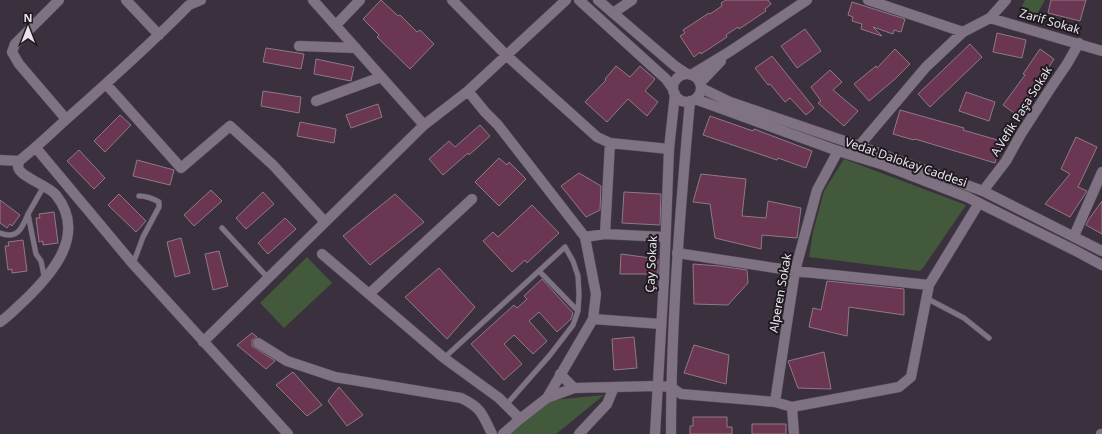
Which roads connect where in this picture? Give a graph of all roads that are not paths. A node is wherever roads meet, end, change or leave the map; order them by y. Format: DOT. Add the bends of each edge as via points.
graph roads {
  1 [pos="59,0"];
  2 [pos="126,0"];
  3 [pos="201,0"];
  4 [pos="313,0"];
  5 [pos="360,0"];
  6 [pos="452,0"];
  7 [pos="566,0"];
  8 [pos="579,0"];
  9 [pos="598,0"];
  10 [pos="632,0"];
  11 [pos="807,0"];
  12 [pos="868,0"];
  13 [pos="1006,0"];
  14 [pos="613,13"];
  15 [pos="990,18"];
  16 [pos="336,26"];
  17 [pos="963,32"];
  18 [pos="159,35"];
  19 [pos="1079,43"];
  20 [pos="299,46"];
  21 [pos="356,48"];
  22 [pos="1102,51"];
  23 [pos="729,52"];
  24 [pos="506,55"];
  25 [pos="689,74"];
  26 [pos="381,77"];
  27 [pos="106,84"];
  28 [pos="700,86"];
  29 [pos="468,91"];
  30 [pos="674,92"];
  31 [pos="692,100"];
  32 [pos="316,101"];
  33 [pos="66,119"];
  34 [pos="424,125"];
  35 [pos="610,143"];
  36 [pos="859,146"];
  37 [pos="36,148"];
  38 [pos="669,149"];
  39 [pos="838,151"];
  40 [pos="0,160"];
  41 [pos="19,161"];
  42 [pos="1102,172"];
  43 [pos="44,186"];
  44 [pos="983,191"];
  45 [pos="139,196"];
  46 [pos="472,199"];
  47 [pos="979,203"];
  48 [pos="28,214"];
  49 [pos="325,222"];
  50 [pos="222,228"];
  51 [pos="0,233"];
  52 [pos="605,234"];
  53 [pos="1074,236"];
  54 [pos="585,238"];
  55 [pos="665,238"];
  56 [pos="1102,251"];
  57 [pos="677,253"];
  58 [pos="322,254"];
  59 [pos="133,264"];
  60 [pos="1102,265"];
  61 [pos="540,270"];
  62 [pos="795,271"];
  63 [pos="268,278"];
  64 [pos="44,280"];
  65 [pos="929,285"];
  66 [pos="369,294"];
  67 [pos="926,298"];
  68 [pos="578,311"];
  69 [pos="593,319"];
  70 [pos="1,321"];
  71 [pos="661,324"];
  72 [pos="989,338"];
  73 [pos="203,342"];
  74 [pos="258,343"];
  75 [pos="444,358"];
  76 [pos="560,374"];
  77 [pos="656,386"];
  78 [pos="614,387"];
  79 [pos="672,387"];
  80 [pos="574,388"];
  81 [pos="547,398"];
  82 [pos="775,402"];
  83 [pos="506,405"];
  84 [pos="792,407"];
  85 [pos="520,419"];
  86 [pos="288,434"];
  87 [pos="492,434"];
  88 [pos="503,434"];
  89 [pos="579,434"];
  90 [pos="654,434"];
  91 [pos="672,434"];
  92 [pos="794,434"];
  1 -- 33 [label="street" via="15,44 12,52 19,64"];
  2 -- 18 [label="street"];
  3 -- 18 [label="street" via="189,5"];
  4 -- 16 [label="street"];
  5 -- 16 [label="street"];
  6 -- 24 [label="street"];
  7 -- 24 [label="street"];
  8 -- 30 [label="street" via="666,79"];
  9 -- 14 [label="street"];
  10 -- 14 [label="street"];
  11 -- 23 [label="street"];
  12 -- 17 [label="street"];
  13 -- 15 [label="street"];
  14 -- 25 [label="street" via="675,66"];
  15 -- 17 [label="street"];
  15 -- 19 [label="street, Zarif Sokak"];
  16 -- 21 [label="street"];
  17 -- 36 [label="street" via="926,67"];
  18 -- 27 [label="street"];
  19 -- 22 [label="street, Zarif Sokak"];
  19 -- 44 [label="street, A.Vefik Paşa Sokak" via="1006,161"];
  20 -- 21 [label="street"];
  21 -- 26 [label="street"];
  23 -- 25 [label="street"];
  23 -- 28 [label="street"];
  24 -- 29 [label="street"];
  24 -- 35 [label="street" via="597,137"];
  25 -- 28 [label="street" via="698,80"];
  25 -- 30 [label="street" via="678,77"];
  26 -- 32 [label="street"];
  26 -- 34 [label="street"];
  27 -- 33 [label="street"];
  27 -- 49 [label="street" via="181,168 230,126 273,166"];
  28 -- 31 [label="street" via="698,96"];
  28 -- 36 [label="street, Vedat Dalokay Caddesi" via="730,102"];
  29 -- 34 [label="street"];
  29 -- 54 [label="street"];
  30 -- 31 [label="street" via="682,100"];
  30 -- 38 [label="street, Çay Sokak"];
  31 -- 39 [label="street, Vedat Dalokay Caddesi"];
  31 -- 57 [label="street"];
  33 -- 37 [label="street"];
  34 -- 49 [label="street"];
  35 -- 38 [label="street"];
  35 -- 52 [label="street"];
  36 -- 44 [label="street, Vedat Dalokay Caddesi"];
  37 -- 41 [label="street"];
  37 -- 59 [label="street"];
  38 -- 55 [label="street, Çay Sokak"];
  39 -- 47 [label="street, Vedat Dalokay Caddesi"];
  39 -- 62 [label="street, Alperen Sokak" via="817,190"];
  40 -- 41 [label="street"];
  41 -- 43 [label="street" via="18,167 21,172"];
  42 -- 53 [label="street"];
  43 -- 48 [label="lane"];
  43 -- 64 [label="street" via="55,194 66,212 68,240"];
  44 -- 53 [label="street, Vedat Dalokay Caddesi"];
  45 -- 59 [label="lane" via="154,199 159,202 159,207 143,237"];
  46 -- 66 [label="street"];
  47 -- 60 [label="street, Vedat Dalokay Caddesi"];
  47 -- 65 [label="street"];
  48 -- 51 [label="lane" via="18,233 12,236"];
  48 -- 64 [label="lane"];
  49 -- 63 [label="street"];
  50 -- 63 [label="lane"];
  52 -- 54 [label="street"];
  52 -- 55 [label="street"];
  53 -- 56 [label="street, Vedat Dalokay Caddesi"];
  54 -- 69 [label="street" via="596,294"];
  55 -- 71 [label="street, Çay Sokak"];
  57 -- 62 [label="street"];
  57 -- 79 [label="street"];
  58 -- 66 [label="street"];
  59 -- 73 [label="street"];
  61 -- 68 [label="lane"];
  61 -- 68 [label="lane" via="565,247 578,276"];
  61 -- 75 [label="lane"];
  62 -- 65 [label="street"];
  62 -- 82 [label="street, Alperen Sokak"];
  63 -- 73 [label="street"];
  64 -- 70 [label="street"];
  65 -- 67 [label="street"];
  66 -- 75 [label="street"];
  67 -- 72 [label="lane" via="964,318"];
  67 -- 84 [label="street" via="911,377 899,387"];
  68 -- 83 [label="lane" via="573,325"];
  69 -- 71 [label="street"];
  69 -- 76 [label="street"];
  71 -- 77 [label="street, Çay Sokak"];
  73 -- 86 [label="street"];
  74 -- 87 [label="street" via="287,361 335,377 461,398 481,411"];
  75 -- 83 [label="street"];
  76 -- 80 [label="street"];
  76 -- 81 [label="street"];
  77 -- 78 [label="street"];
  77 -- 79 [label="street"];
  77 -- 90 [label="street, Çay Sokak"];
  78 -- 80 [label="street"];
  78 -- 89 [label="street" via="607,404"];
  79 -- 82 [label="street" via="681,394"];
  79 -- 91 [label="street"];
  80 -- 81 [label="street"];
  81 -- 85 [label="street"];
  82 -- 84 [label="street"];
  83 -- 85 [label="street"];
  84 -- 92 [label="street"];
  85 -- 88 [label="street"];
}
